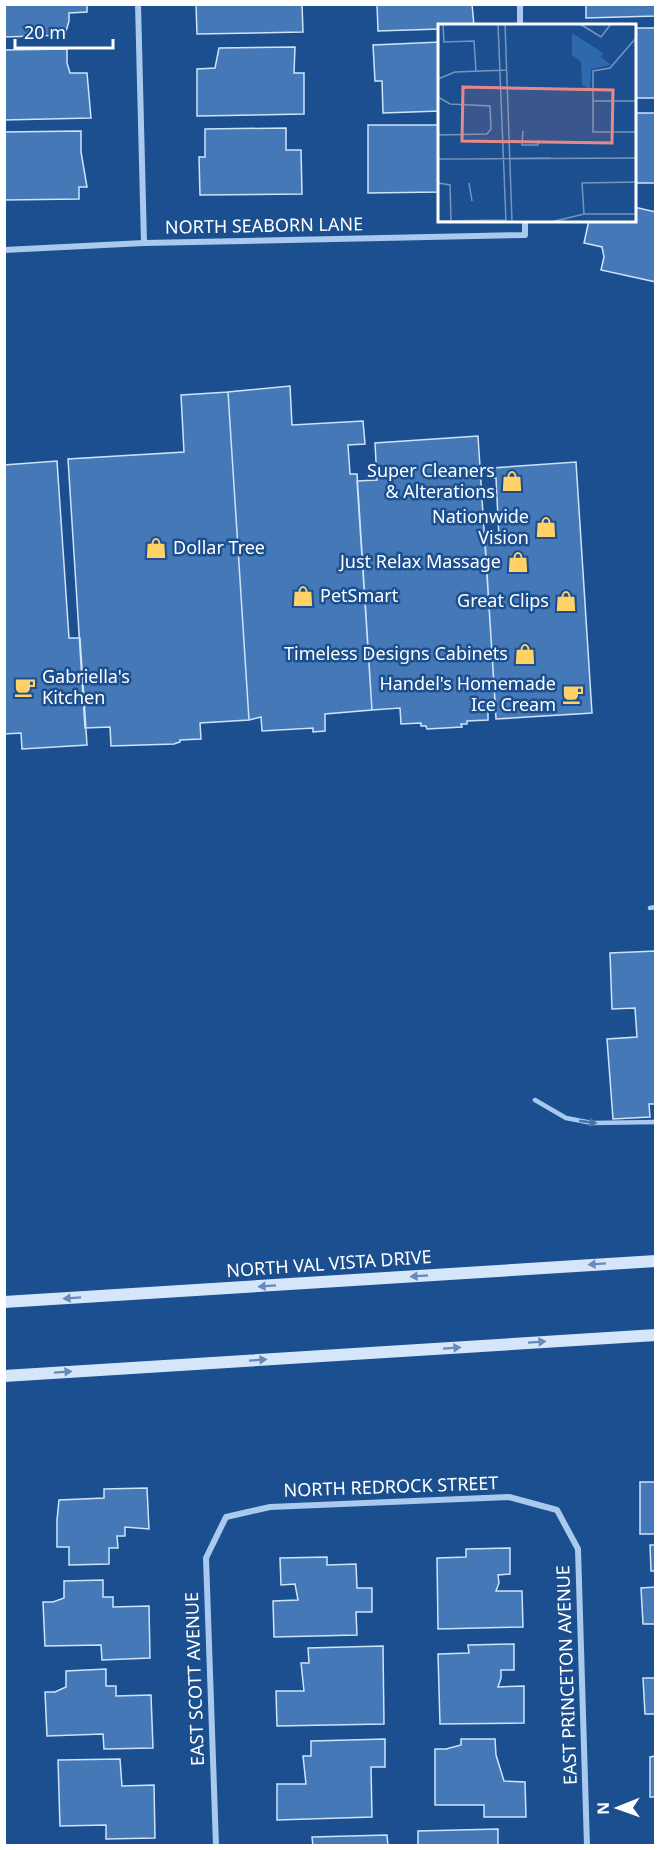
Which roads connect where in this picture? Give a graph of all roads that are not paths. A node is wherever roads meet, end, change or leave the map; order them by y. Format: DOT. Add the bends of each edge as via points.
graph roads {
  1 [pos="138,4"];
  2 [pos="520,4"];
  3 [pos="520,24"];
  4 [pos="525,222"];
  5 [pos="144,243"];
  6 [pos="4,250"];
  7 [pos="534,1100"];
  8 [pos="656,1122"];
  9 [pos="656,1261"];
  10 [pos="4,1302"];
  11 [pos="656,1335"];
  12 [pos="4,1376"];
  13 [pos="557,1510"];
  14 [pos="226,1517"];
  15 [pos="216,1845"];
  16 [pos="586,1845"];
  1 -- 5 [label="street"];
  2 -- 3 [label="street"];
  4 -- 5 [label="street, NORTH SEABORN LANE" via="525,235"];
  5 -- 6 [label="street, NORTH SEABORN LANE"];
  7 -- 8 [label="lane, one-way" via="566,1118 592,1123"];
  9 -- 10 [label="main road, NORTH VAL VISTA DRIVE, one-way"];
  12 -- 11 [label="main road, one-way"];
  13 -- 14 [label="street, NORTH REDROCK STREET" via="509,1497 270,1507"];
  13 -- 16 [label="street, EAST PRINCETON AVENUE" via="578,1549"];
  14 -- 15 [label="street, EAST SCOTT AVENUE" via="206,1558"];
}
